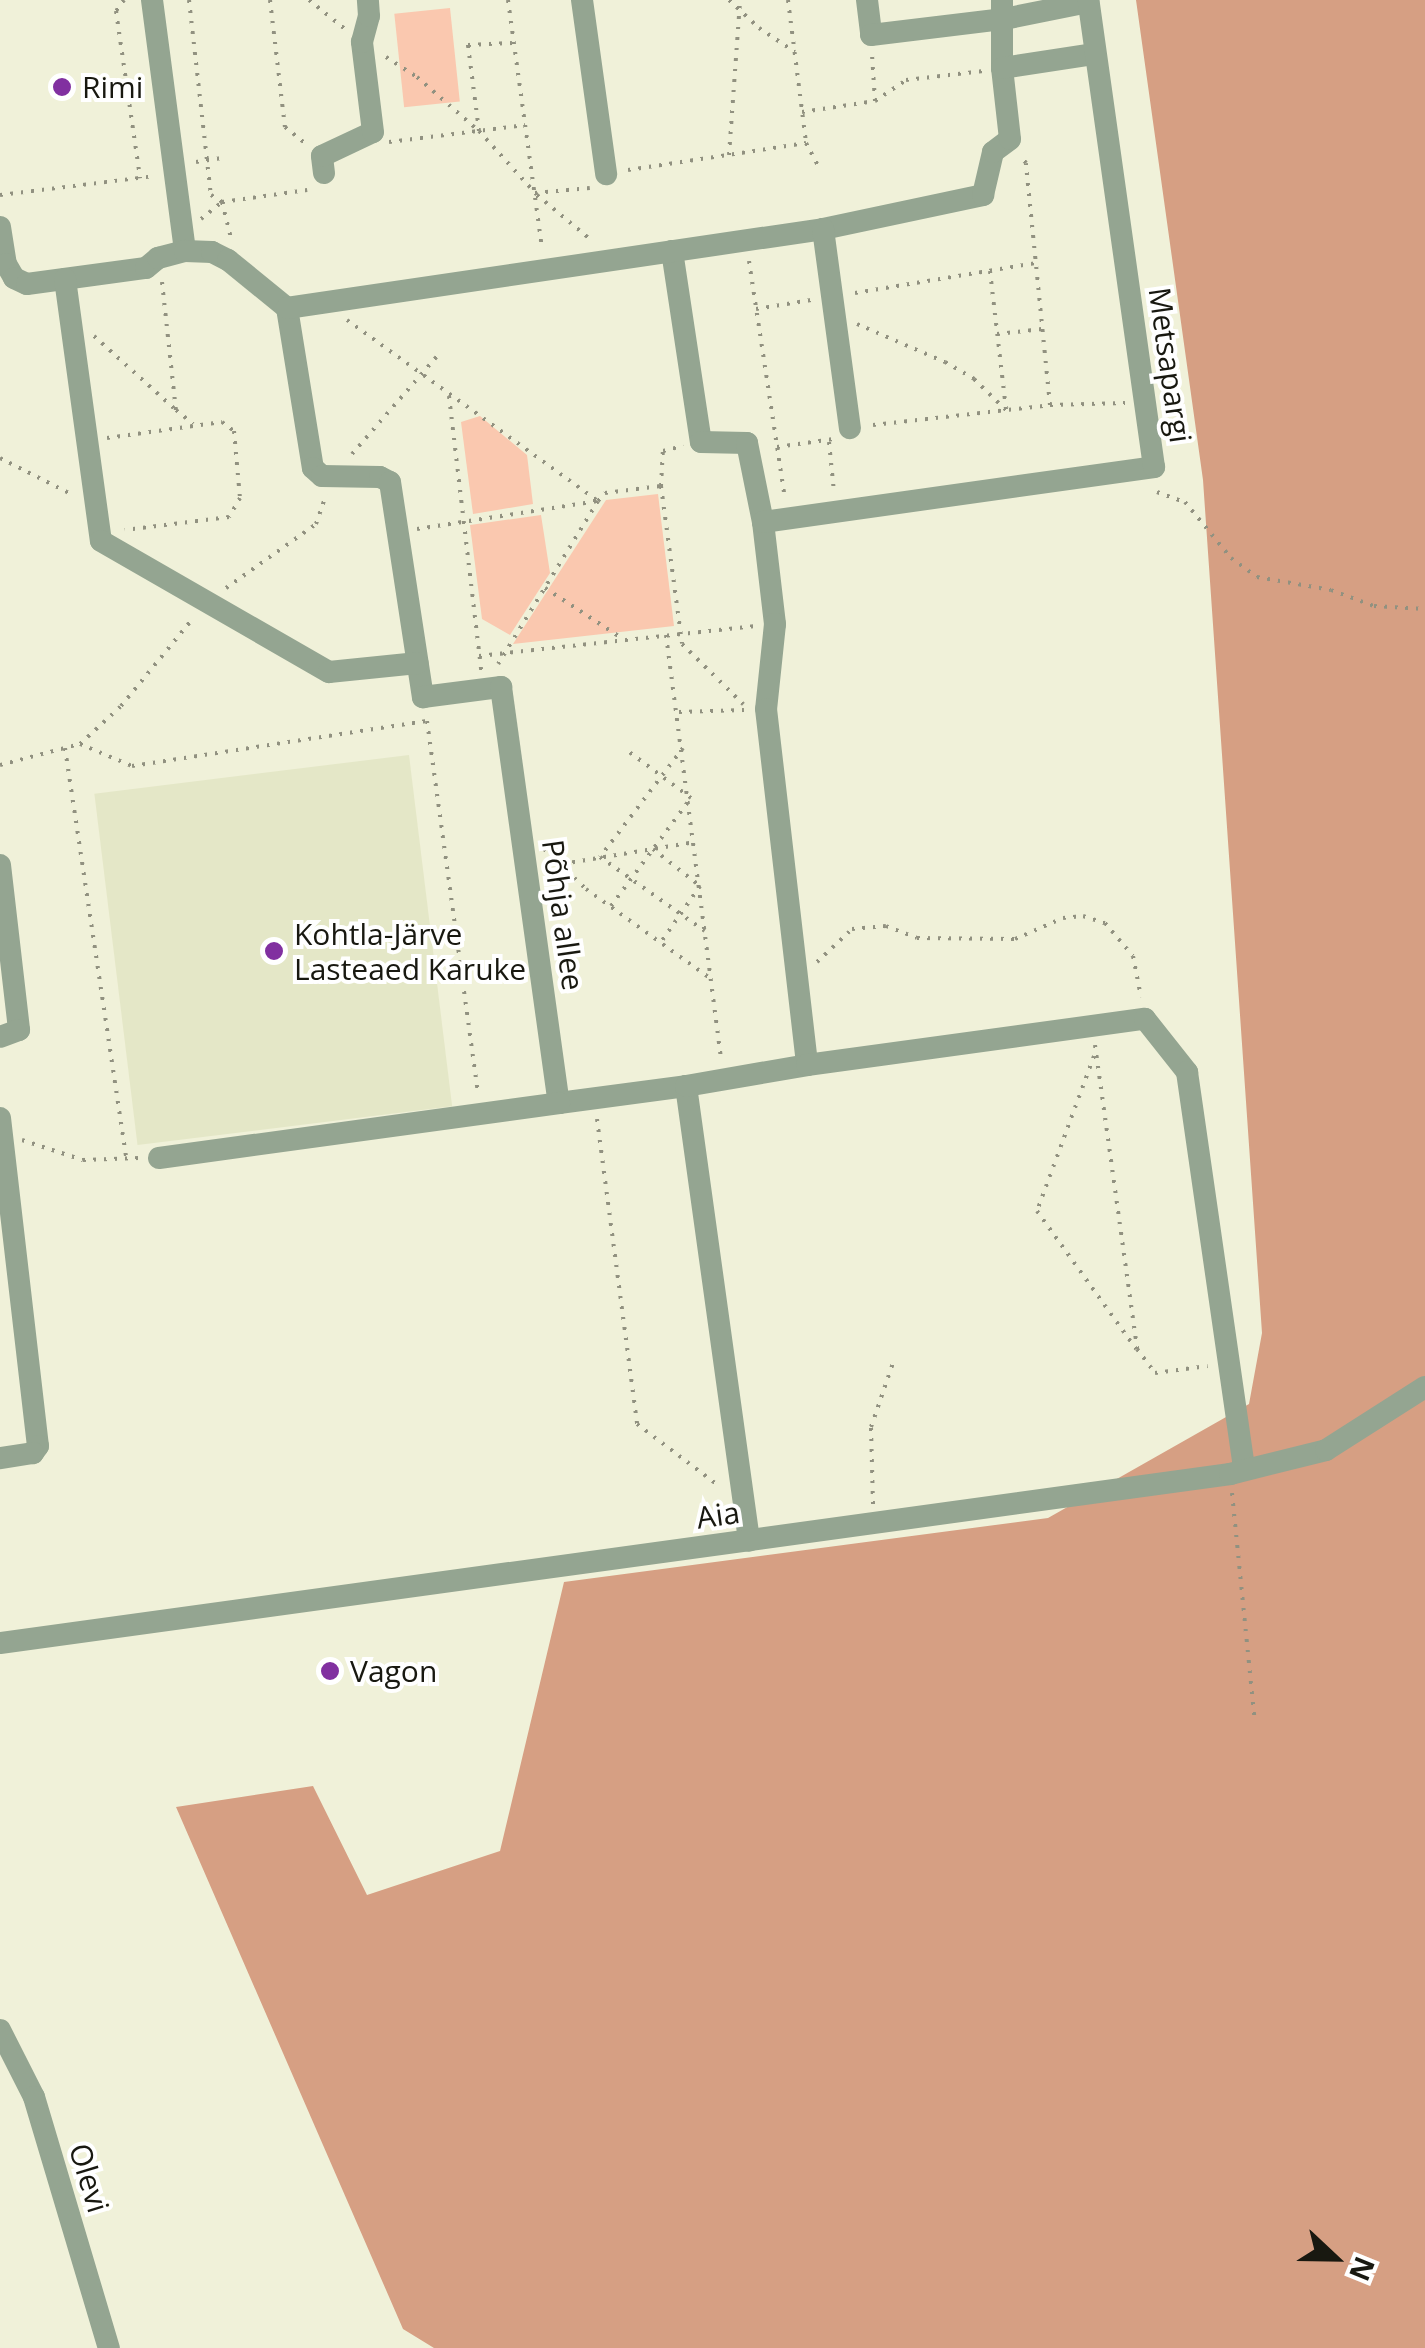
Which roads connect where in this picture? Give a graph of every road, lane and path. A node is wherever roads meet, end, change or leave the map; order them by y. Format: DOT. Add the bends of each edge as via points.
graph roads {
  1 [pos="124,0"];
  2 [pos="152,0"];
  3 [pos="190,0"];
  4 [pos="270,0"];
  5 [pos="309,0"];
  6 [pos="368,0"];
  7 [pos="508,0"];
  8 [pos="582,0"];
  9 [pos="730,0"];
  10 [pos="740,0"];
  11 [pos="788,0"];
  12 [pos="867,0"];
  13 [pos="1088,1"];
  14 [pos="1003,10"];
  15 [pos="741,11"];
  16 [pos="871,36"];
  17 [pos="362,42"];
  18 [pos="514,42"];
  19 [pos="795,52"];
  20 [pos="1093,54"];
  21 [pos="1002,68"];
  22 [pos="875,101"];
  23 [pos="802,112"];
  24 [pos="526,125"];
  25 [pos="479,131"];
  26 [pos="373,132"];
  27 [pos="1010,139"];
  28 [pos="806,143"];
  29 [pos="729,155"];
  30 [pos="228,157"];
  31 [pos="207,160"];
  32 [pos="323,164"];
  33 [pos="818,167"];
  34 [pos="174,168"];
  35 [pos="606,174"];
  36 [pos="140,178"];
  37 [pos="535,193"];
  38 [pos="0,195"];
  39 [pos="0,228"];
  40 [pos="824,229"];
  41 [pos="746,240"];
  42 [pos="672,250"];
  43 [pos="186,251"];
  44 [pos="158,258"];
  45 [pos="614,259"];
  46 [pos="1036,263"];
  47 [pos="545,269"];
  48 [pos="990,270"];
  49 [pos="65,280"];
  50 [pos="833,301"];
  51 [pos="322,302"];
  52 [pos="287,308"];
  53 [pos="756,309"];
  54 [pos="70,314"];
  55 [pos="1043,329"];
  56 [pos="998,334"];
  57 [pos="440,354"];
  58 [pos="422,374"];
  59 [pos="449,394"];
  60 [pos="1145,402"];
  61 [pos="1050,405"];
  62 [pos="176,410"];
  63 [pos="1006,410"];
  64 [pos="196,426"];
  65 [pos="850,428"];
  66 [pos="829,440"];
  67 [pos="86,441"];
  68 [pos="701,442"];
  69 [pos="777,447"];
  70 [pos="0,458"];
  71 [pos="333,476"];
  72 [pos="661,486"];
  73 [pos="1157,492"];
  74 [pos="598,502"];
  75 [pos="836,512"];
  76 [pos="788,518"];
  77 [pos="98,522"];
  78 [pos="464,522"];
  79 [pos="764,522"];
  80 [pos="398,532"];
  81 [pos="545,588"];
  82 [pos="207,602"];
  83 [pos="1425,609"];
  84 [pos="774,624"];
  85 [pos="678,634"];
  86 [pos="666,635"];
  87 [pos="622,638"];
  88 [pos="505,654"];
  89 [pos="479,656"];
  90 [pos="418,663"];
  91 [pos="483,689"];
  92 [pos="424,697"];
  93 [pos="678,712"];
  94 [pos="427,722"];
  95 [pos="80,744"];
  96 [pos="65,748"];
  97 [pos="683,748"];
  98 [pos="628,751"];
  99 [pos="0,765"];
  100 [pos="662,776"];
  101 [pos="690,798"];
  102 [pos="521,830"];
  103 [pos="694,842"];
  104 [pos="652,849"];
  105 [pos="600,858"];
  106 [pos="562,864"];
  107 [pos="0,865"];
  108 [pos="631,879"];
  109 [pos="700,886"];
  110 [pos="610,906"];
  111 [pos="680,914"];
  112 [pos="706,932"];
  113 [pos="661,942"];
  114 [pos="712,979"];
  115 [pos="799,991"];
  116 [pos="1144,1018"];
  117 [pos="1092,1026"];
  118 [pos="0,1036"];
  119 [pos="1096,1052"];
  120 [pos="807,1064"];
  121 [pos="724,1080"];
  122 [pos="686,1086"];
  123 [pos="595,1100"];
  124 [pos="559,1104"];
  125 [pos="481,1114"];
  126 [pos="1,1126"];
  127 [pos="126,1158"];
  128 [pos="159,1158"];
  129 [pos="1137,1349"];
  130 [pos="893,1363"];
  131 [pos="1228,1363"];
  132 [pos="1425,1387"];
  133 [pos="0,1458"];
  134 [pos="1237,1472"];
  135 [pos="744,1506"];
  136 [pos="876,1523"];
  137 [pos="749,1541"];
  138 [pos="0,1643"];
  139 [pos="1255,1722"];
  140 [pos="0,2030"];
  141 [pos="109,2348"];
  1 -- 36 [label="path" via="116,11"];
  2 -- 34 [label="street"];
  3 -- 31 [label="path"];
  4 -- 32 [label="path" via="284,127"];
  5 -- 17 [label="path"];
  6 -- 17 [label="street"];
  7 -- 18 [label="path"];
  8 -- 35 [label="street"];
  9 -- 15 [label="path"];
  10 -- 15 [label="path"];
  11 -- 19 [label="path"];
  12 -- 16 [label="street"];
  13 -- 14 [label="street"];
  13 -- 20 [label="street, Metsapargi"];
  14 -- 16 [label="street"];
  14 -- 21 [label="street"];
  15 -- 19 [label="path"];
  15 -- 29 [label="path"];
  16 -- 22 [label="path"];
  17 -- 25 [label="path" via="417,77"];
  17 -- 26 [label="street"];
  18 -- 24 [label="path"];
  18 -- 25 [label="path" via="468,46"];
  19 -- 23 [label="path"];
  20 -- 21 [label="street"];
  20 -- 60 [label="street, Metsapargi"];
  21 -- 22 [label="path" via="906,80"];
  21 -- 27 [label="street"];
  22 -- 23 [label="path"];
  23 -- 28 [label="path"];
  24 -- 25 [label="path"];
  24 -- 37 [label="path"];
  25 -- 26 [label="path" via="391,144"];
  25 -- 37 [label="path"];
  26 -- 32 [label="street"];
  27 -- 40 [label="street" via="993,152 983,195"];
  27 -- 46 [label="path" via="1026,163"];
  28 -- 29 [label="path"];
  28 -- 33 [label="path"];
  29 -- 35 [label="path"];
  30 -- 31 [label="path"];
  31 -- 32 [label="path" via="211,195 222,202 324,187"];
  31 -- 34 [label="path"];
  34 -- 36 [label="path"];
  34 -- 43 [label="street"];
  35 -- 37 [label="path" via="593,187"];
  36 -- 38 [label="path"];
  37 -- 45 [label="path"];
  37 -- 47 [label="path"];
  39 -- 49 [label="street" via="14,278 28,284"];
  40 -- 41 [label="street"];
  40 -- 50 [label="street"];
  41 -- 42 [label="street"];
  41 -- 53 [label="path"];
  42 -- 45 [label="street"];
  42 -- 68 [label="street"];
  43 -- 44 [label="street"];
  43 -- 52 [label="street" via="228,260"];
  44 -- 49 [label="street" via="146,268"];
  44 -- 62 [label="path"];
  45 -- 47 [label="street"];
  46 -- 48 [label="path"];
  46 -- 55 [label="path"];
  47 -- 51 [label="street"];
  48 -- 50 [label="path"];
  48 -- 56 [label="path"];
  49 -- 54 [label="street"];
  50 -- 53 [label="path"];
  50 -- 63 [label="path" via="853,322 974,380"];
  50 -- 65 [label="street"];
  51 -- 52 [label="street"];
  51 -- 58 [label="path"];
  52 -- 71 [label="street" via="313,468"];
  53 -- 69 [label="path"];
  54 -- 62 [label="path"];
  54 -- 67 [label="street"];
  55 -- 56 [label="path"];
  55 -- 61 [label="path"];
  56 -- 63 [label="path"];
  57 -- 58 [label="path"];
  58 -- 59 [label="path"];
  58 -- 71 [label="path"];
  59 -- 74 [label="path"];
  59 -- 78 [label="path"];
  60 -- 61 [label="path"];
  60 -- 75 [label="street, Metsapargi" via="1154,467"];
  61 -- 63 [label="path"];
  62 -- 64 [label="path"];
  63 -- 65 [label="path"];
  64 -- 67 [label="path"];
  64 -- 77 [label="path" via="222,422 234,432 240,498 229,517"];
  65 -- 66 [label="path"];
  66 -- 69 [label="path"];
  66 -- 75 [label="path"];
  67 -- 77 [label="street"];
  68 -- 72 [label="path" via="663,451"];
  68 -- 79 [label="street" via="746,443"];
  69 -- 76 [label="path"];
  70 -- 77 [label="path" via="59,486"];
  71 -- 80 [label="street" via="390,482"];
  71 -- 82 [label="path" via="316,524"];
  72 -- 74 [label="path" via="605,492"];
  72 -- 85 [label="path"];
  73 -- 83 [label="path" via="1184,502 1256,577 1331,590 1374,606"];
  74 -- 78 [label="path"];
  74 -- 81 [label="path"];
  75 -- 76 [label="street, Metsapargi"];
  76 -- 79 [label="street, Metsapargi"];
  77 -- 82 [label="street" via="101,541"];
  78 -- 80 [label="path"];
  78 -- 89 [label="path"];
  79 -- 84 [label="street"];
  80 -- 90 [label="street"];
  81 -- 87 [label="path"];
  81 -- 88 [label="path"];
  82 -- 90 [label="street" via="329,672"];
  82 -- 95 [label="path" via="121,706"];
  84 -- 85 [label="path"];
  84 -- 115 [label="street" via="766,709"];
  85 -- 86 [label="path"];
  85 -- 93 [label="path" via="749,710"];
  86 -- 87 [label="path"];
  86 -- 93 [label="path"];
  87 -- 88 [label="path"];
  88 -- 89 [label="path"];
  88 -- 91 [label="path"];
  89 -- 91 [label="path"];
  90 -- 92 [label="street"];
  91 -- 92 [label="street"];
  91 -- 102 [label="street, Põhja allee" via="502,687"];
  92 -- 94 [label="path"];
  93 -- 97 [label="path"];
  94 -- 95 [label="path" via="132,766"];
  94 -- 125 [label="path"];
  95 -- 96 [label="path"];
  96 -- 99 [label="path"];
  96 -- 127 [label="path"];
  97 -- 100 [label="path"];
  97 -- 101 [label="path"];
  98 -- 100 [label="path"];
  100 -- 101 [label="path"];
  100 -- 105 [label="path"];
  101 -- 103 [label="path"];
  101 -- 104 [label="path"];
  102 -- 106 [label="path"];
  102 -- 124 [label="street, Põhja allee"];
  103 -- 104 [label="path"];
  103 -- 109 [label="path"];
  104 -- 105 [label="path"];
  104 -- 108 [label="path"];
  104 -- 109 [label="path"];
  105 -- 106 [label="path"];
  105 -- 108 [label="path"];
  106 -- 110 [label="path"];
  107 -- 118 [label="street" via="18,1030"];
  108 -- 110 [label="path"];
  108 -- 111 [label="path"];
  109 -- 111 [label="path"];
  109 -- 112 [label="path"];
  110 -- 113 [label="path"];
  111 -- 112 [label="path"];
  111 -- 113 [label="path"];
  112 -- 114 [label="path"];
  113 -- 114 [label="path"];
  114 -- 121 [label="path"];
  115 -- 116 [label="path" via="825,950 852,929 886,926 916,938 1014,940 1084,916 1105,923 1133,956"];
  115 -- 120 [label="street"];
  116 -- 117 [label="street"];
  116 -- 131 [label="street" via="1188,1072"];
  117 -- 119 [label="path"];
  117 -- 120 [label="street"];
  119 -- 129 [label="path"];
  119 -- 129 [label="path" via="1036,1212"];
  120 -- 121 [label="street"];
  121 -- 122 [label="street"];
  122 -- 123 [label="street"];
  122 -- 135 [label="street"];
  123 -- 124 [label="street"];
  123 -- 135 [label="path" via="636,1424"];
  124 -- 125 [label="street"];
  125 -- 128 [label="street"];
  126 -- 127 [label="path" via="83,1160"];
  126 -- 133 [label="street" via="38,1446"];
  127 -- 128 [label="path"];
  129 -- 131 [label="path" via="1155,1373"];
  130 -- 136 [label="path" via="871,1428"];
  131 -- 134 [label="street"];
  132 -- 134 [label="street, Aia" via="1326,1450"];
  134 -- 136 [label="street, Aia"];
  134 -- 139 [label="path"];
  135 -- 137 [label="street"];
  136 -- 137 [label="street, Aia"];
  137 -- 138 [label="street, Aia"];
  140 -- 141 [label="street, Olevi" via="34,2096"];
}
